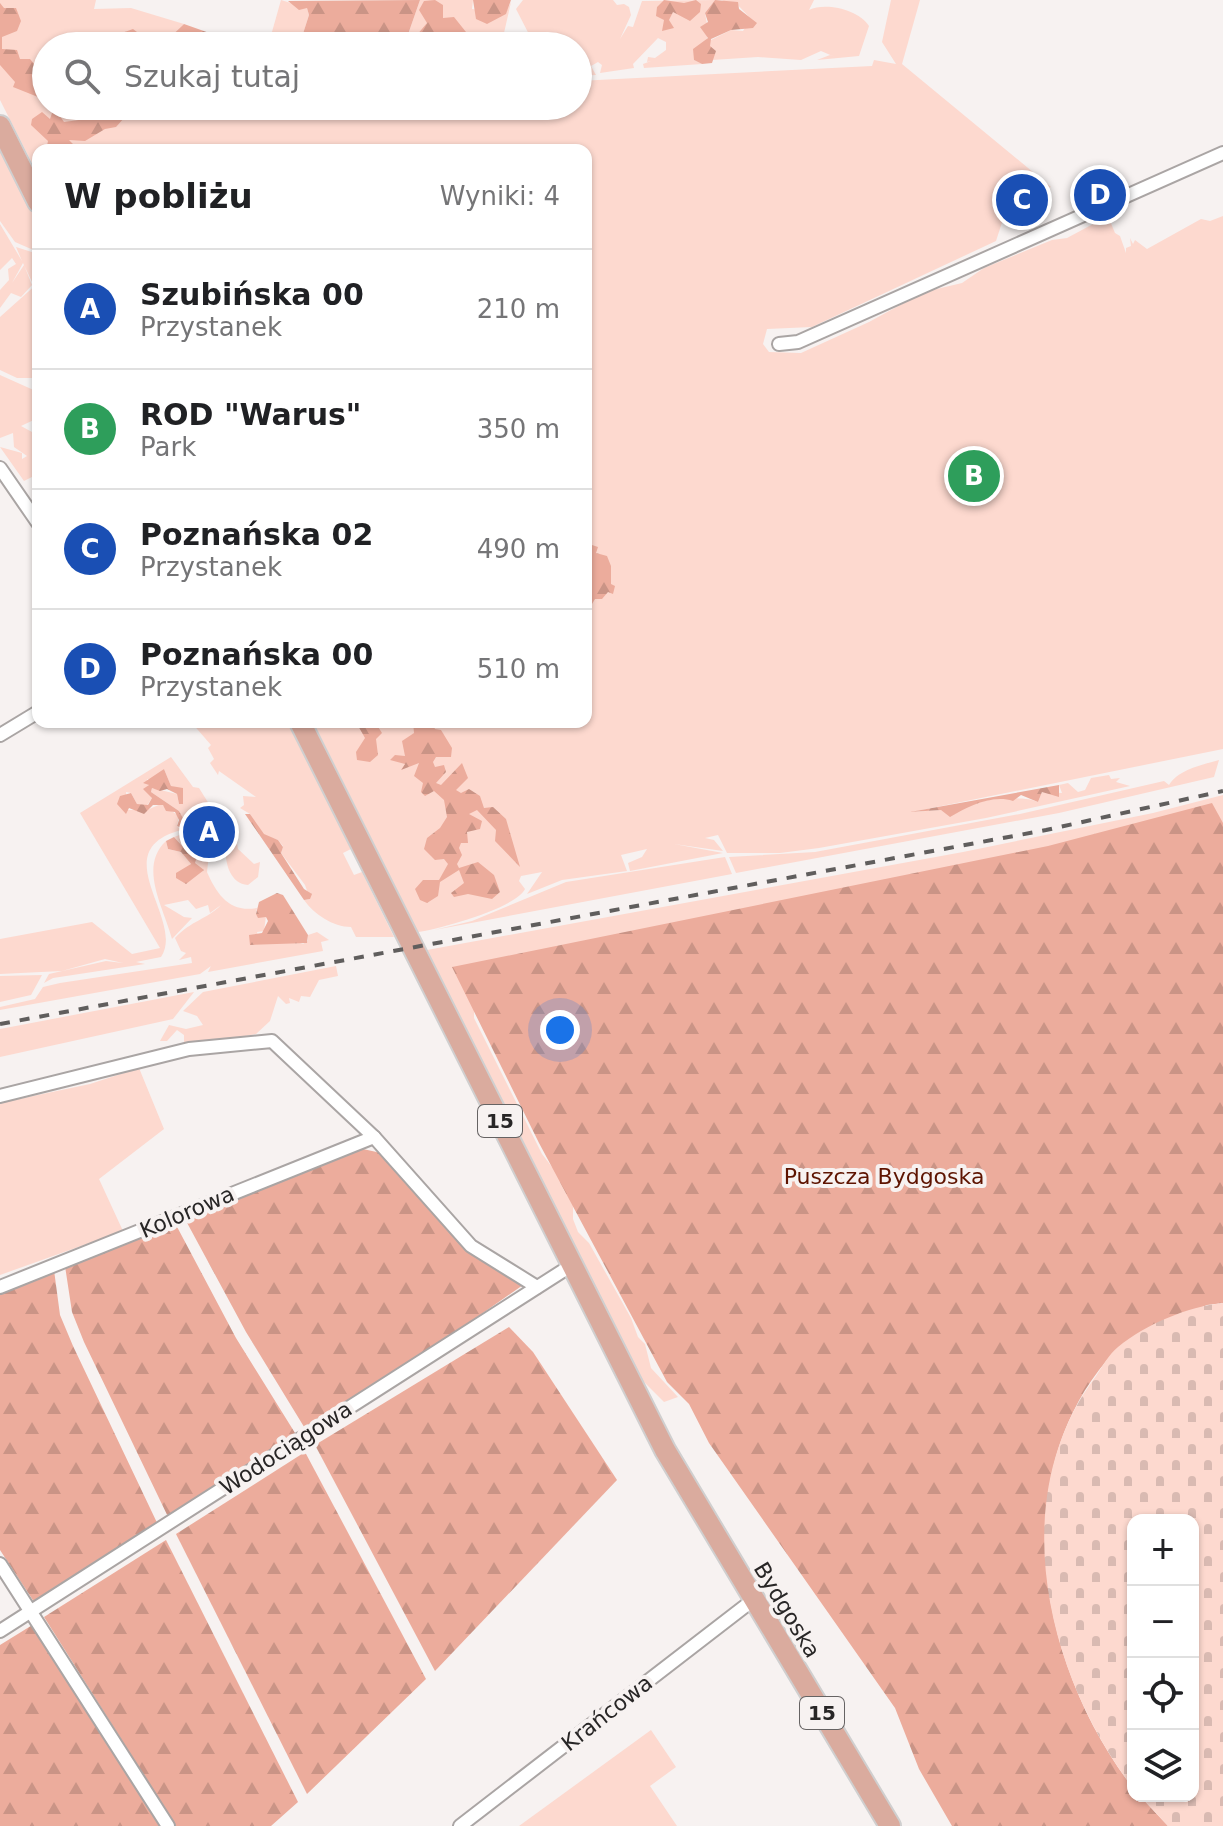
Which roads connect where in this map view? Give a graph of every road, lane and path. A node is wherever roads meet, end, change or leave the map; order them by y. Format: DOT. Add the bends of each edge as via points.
graph roads {
  1 [pos="0,126"];
  2 [pos="1223,153"];
  3 [pos="32,190"];
  4 [pos="779,344"];
  5 [pos="0,468"];
  6 [pos="32,514"];
  7 [pos="32,716"];
  8 [pos="303,728"];
  9 [pos="0,735"];
  10 [pos="0,1096"];
  11 [pos="374,1137"];
  12 [pos="572,1265"];
  13 [pos="0,1287"];
  14 [pos="537,1287"];
  15 [pos="0,1564"];
  16 [pos="753,1600"];
  17 [pos="29,1612"];
  18 [pos="0,1631"];
  19 [pos="168,1826"];
  20 [pos="460,1826"];
  21 [pos="890,1826"];
  1 -- 3 [label="main road"];
  2 -- 4 [label="street" via="798,342"];
  5 -- 6 [label="street"];
  7 -- 9 [label="street"];
  8 -- 12 [label="main road, 15"];
  10 -- 11 [label="street" via="189,1049 272,1041"];
  11 -- 13 [label="street, Kolorowa"];
  11 -- 14 [label="street" via="471,1246"];
  12 -- 14 [label="street, Wodociągowa"];
  12 -- 16 [label="main road, Bydgoska / 15" via="647,1416"];
  14 -- 17 [label="street, Wodociągowa"];
  15 -- 17 [label="street"];
  16 -- 20 [label="street, Krańcowa"];
  16 -- 21 [label="main road, Bydgoska / 15"];
  17 -- 18 [label="street, Wodociągowa"];
  17 -- 19 [label="street"];
}
